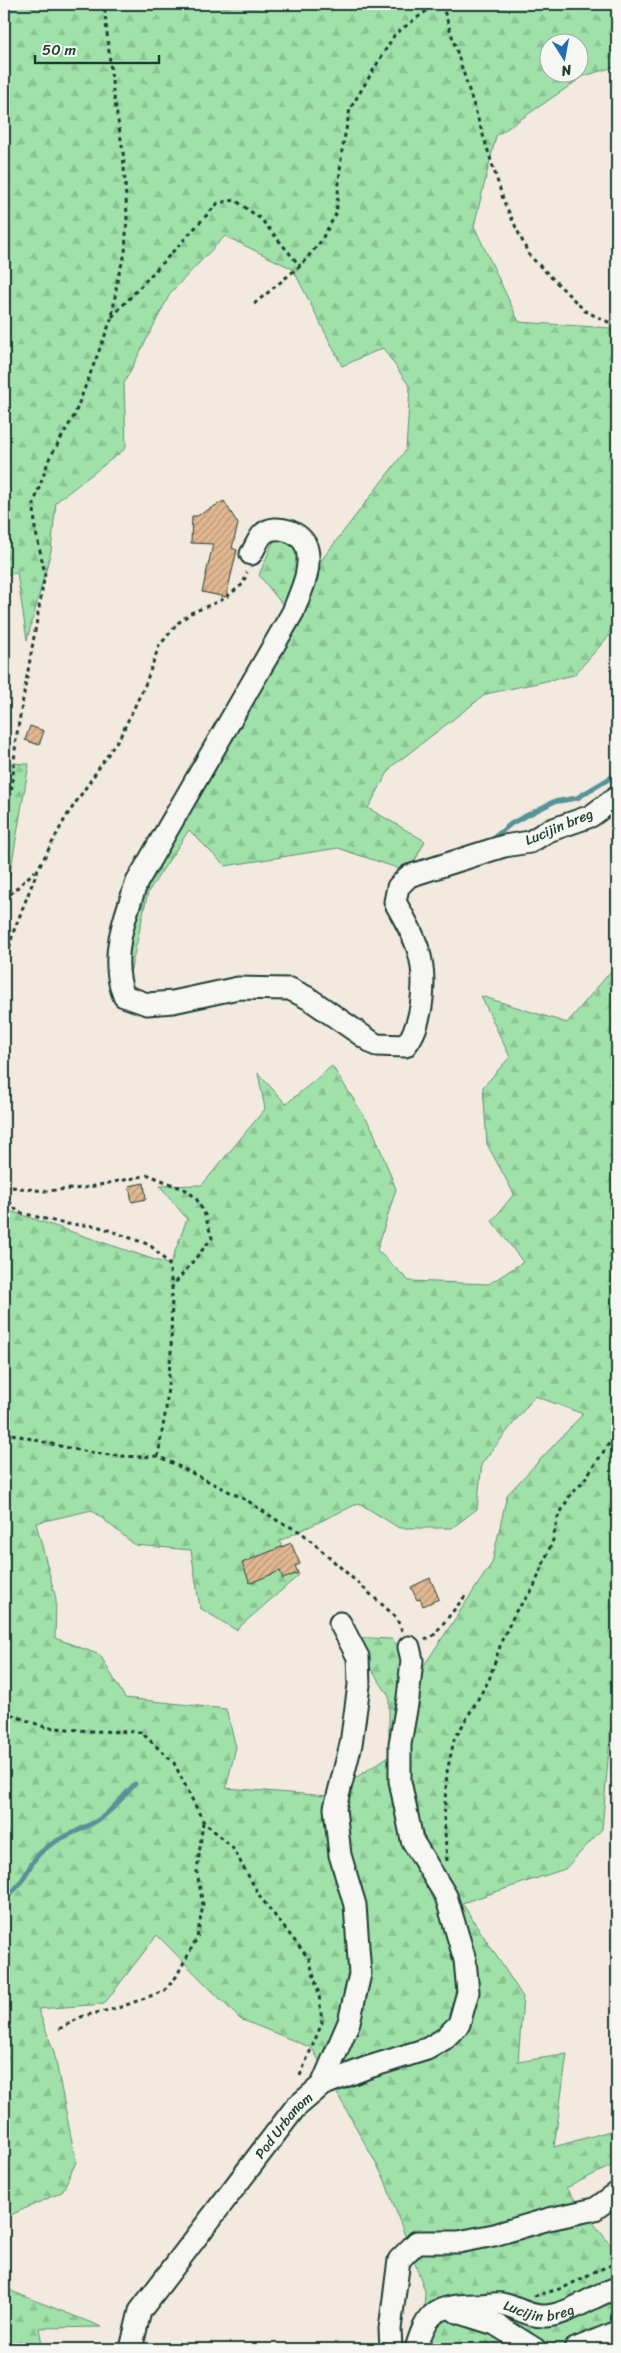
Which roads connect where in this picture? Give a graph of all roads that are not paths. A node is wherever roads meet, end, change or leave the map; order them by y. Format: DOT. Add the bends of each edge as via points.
graph roads {
  1 [pos="251,554"];
  2 [pos="617,797"];
  3 [pos="340,1623"];
  4 [pos="409,1647"];
  5 [pos="322,2085"];
  6 [pos="617,2193"];
  7 [pos="617,2288"];
  8 [pos="455,2306"];
  9 [pos="617,2332"];
  10 [pos="131,2349"];
  11 [pos="391,2349"];
  12 [pos="416,2349"];
  13 [pos="535,2349"];
  14 [pos="575,2349"];
  1 -- 2 [label="street, Lucijin breg" via="264,534 287,530 298,536 307,547 308,567 293,612 137,882 124,916 118,954 118,980 124,996 147,1004 173,1002 238,988 290,990 308,998 376,1045 405,1046 414,1035 424,984 422,962 412,933 395,902 398,887 409,876 439,865 530,842 548,831 591,816"];
  3 -- 5 [label="street" via="358,1657 352,1744 335,1808 340,1854 355,1905 360,1974 349,2022"];
  4 -- 5 [label="street, Pod Urbanom" via="412,1660 400,1744 400,1782 412,1840 446,1896 465,1960 468,1992 459,2024 444,2039 427,2049"];
  5 -- 10 [label="street, Pod Urbanom" via="295,2108 140,2311"];
  6 -- 11 [label="street" via="595,2209 494,2235 459,2242 417,2242 399,2260 390,2329"];
  7 -- 8 [label="street, Lucijin breg" via="546,2316 524,2313 502,2304"];
  8 -- 12 [label="street, Lucijin breg" via="436,2310 422,2328"];
  8 -- 13 [label="street, Lucijin breg" via="457,2312 494,2324"];
  9 -- 14 [label="street"];
}
